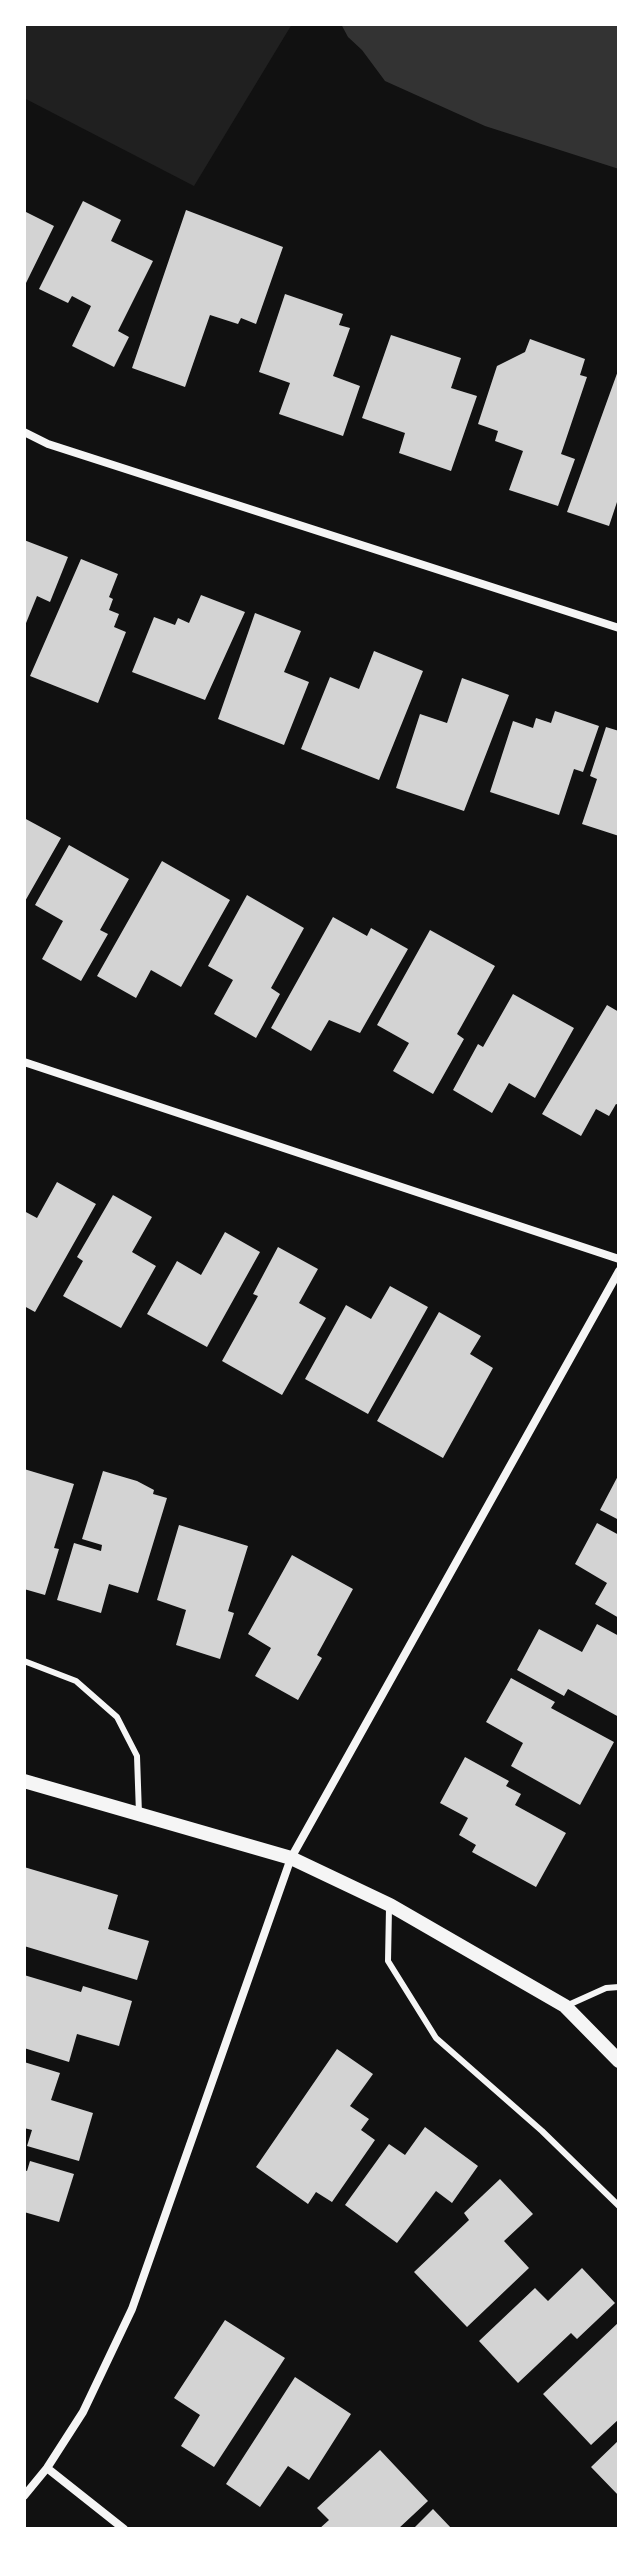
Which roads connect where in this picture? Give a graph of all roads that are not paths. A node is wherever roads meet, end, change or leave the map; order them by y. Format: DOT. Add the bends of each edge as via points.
graph roads {
  1 [pos="24,432"];
  2 [pos="619,628"];
  3 [pos="24,1062"];
  4 [pos="619,1259"];
  5 [pos="619,1271"];
  6 [pos="24,1661"];
  7 [pos="24,1781"];
  8 [pos="139,1816"];
  9 [pos="291,1858"];
  10 [pos="390,1905"];
  11 [pos="619,1987"];
  12 [pos="565,2006"];
  13 [pos="619,2061"];
  14 [pos="619,2206"];
  15 [pos="47,2468"];
  16 [pos="24,2496"];
  17 [pos="124,2529"];
  1 -- 2 [label="street"];
  3 -- 4 [label="street"];
  5 -- 9 [label="street"];
  6 -- 8 [label="lane" via="76,1681 117,1717 137,1756"];
  7 -- 8 [label="street"];
  8 -- 9 [label="street"];
  9 -- 10 [label="street"];
  9 -- 15 [label="street" via="132,2309 83,2412"];
  10 -- 12 [label="street"];
  10 -- 14 [label="lane" via="388,1961 436,2038"];
  11 -- 12 [label="lane"];
  12 -- 13 [label="street"];
  15 -- 16 [label="street"];
  15 -- 17 [label="street"];
}
